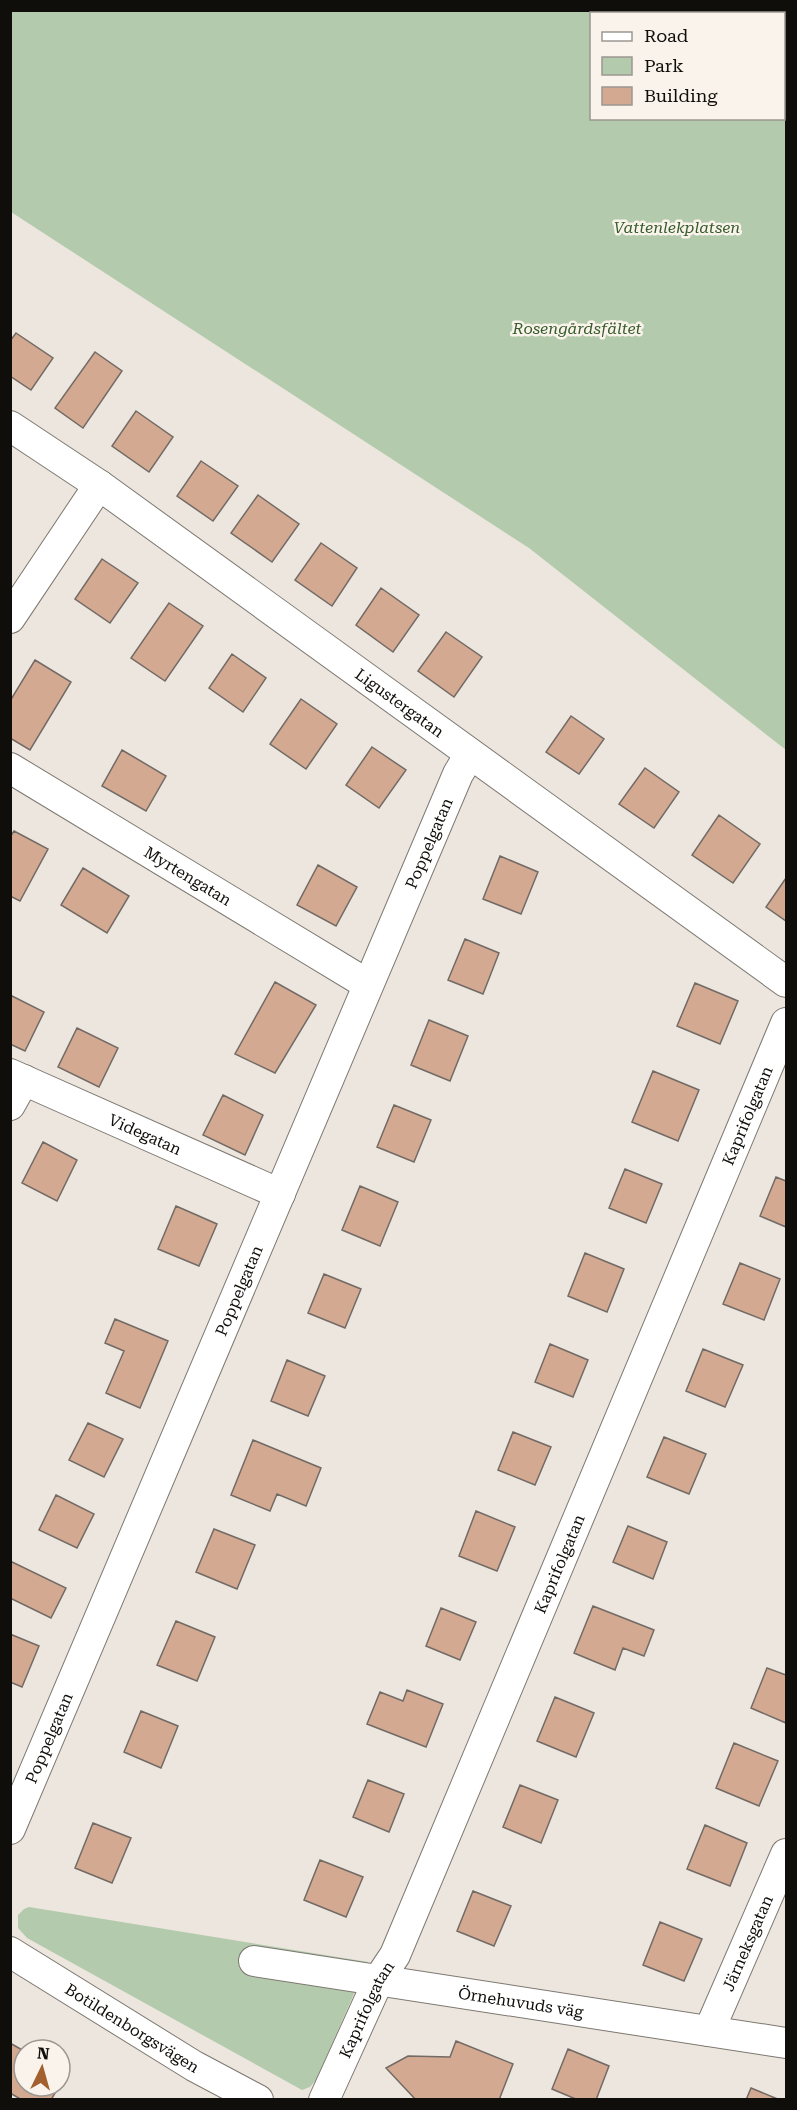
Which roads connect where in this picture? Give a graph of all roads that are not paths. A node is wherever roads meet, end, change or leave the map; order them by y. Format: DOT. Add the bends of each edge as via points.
graph roads {
  1 [pos="10,426"];
  2 [pos="99,485"];
  3 [pos="10,618"];
  4 [pos="470,754"];
  5 [pos="10,768"];
  6 [pos="786,982"];
  7 [pos="368,984"];
  8 [pos="786,1023"];
  9 [pos="15,1086"];
  10 [pos="280,1194"];
  11 [pos="10,1829"];
  12 [pos="786,1854"];
  13 [pos="10,1952"];
  14 [pos="254,1961"];
  15 [pos="379,1979"];
  16 [pos="709,2031"];
  17 [pos="786,2043"];
  18 [pos="258,2100"];
  19 [pos="324,2100"];
  1 -- 2 [label="street, Ligustergatan"];
  2 -- 3 [label="street"];
  2 -- 4 [label="street, Ligustergatan"];
  4 -- 6 [label="street, Ligustergatan"];
  4 -- 7 [label="street, Poppelgatan"];
  5 -- 7 [label="street, Myrtengatan"];
  7 -- 10 [label="street, Poppelgatan"];
  8 -- 15 [label="street, Kaprifolgatan" via="394,1955"];
  9 -- 10 [label="street, Videgatan"];
  10 -- 11 [label="street, Poppelgatan"];
  12 -- 16 [label="street, Järneksgatan"];
  13 -- 18 [label="street, Botildenborgsvägen" via="194,2066"];
  14 -- 15 [label="street, Örnehuvuds väg"];
  15 -- 16 [label="street, Örnehuvuds väg"];
  15 -- 19 [label="street, Kaprifolgatan"];
  16 -- 17 [label="street, Örnehuvuds väg"];
}
